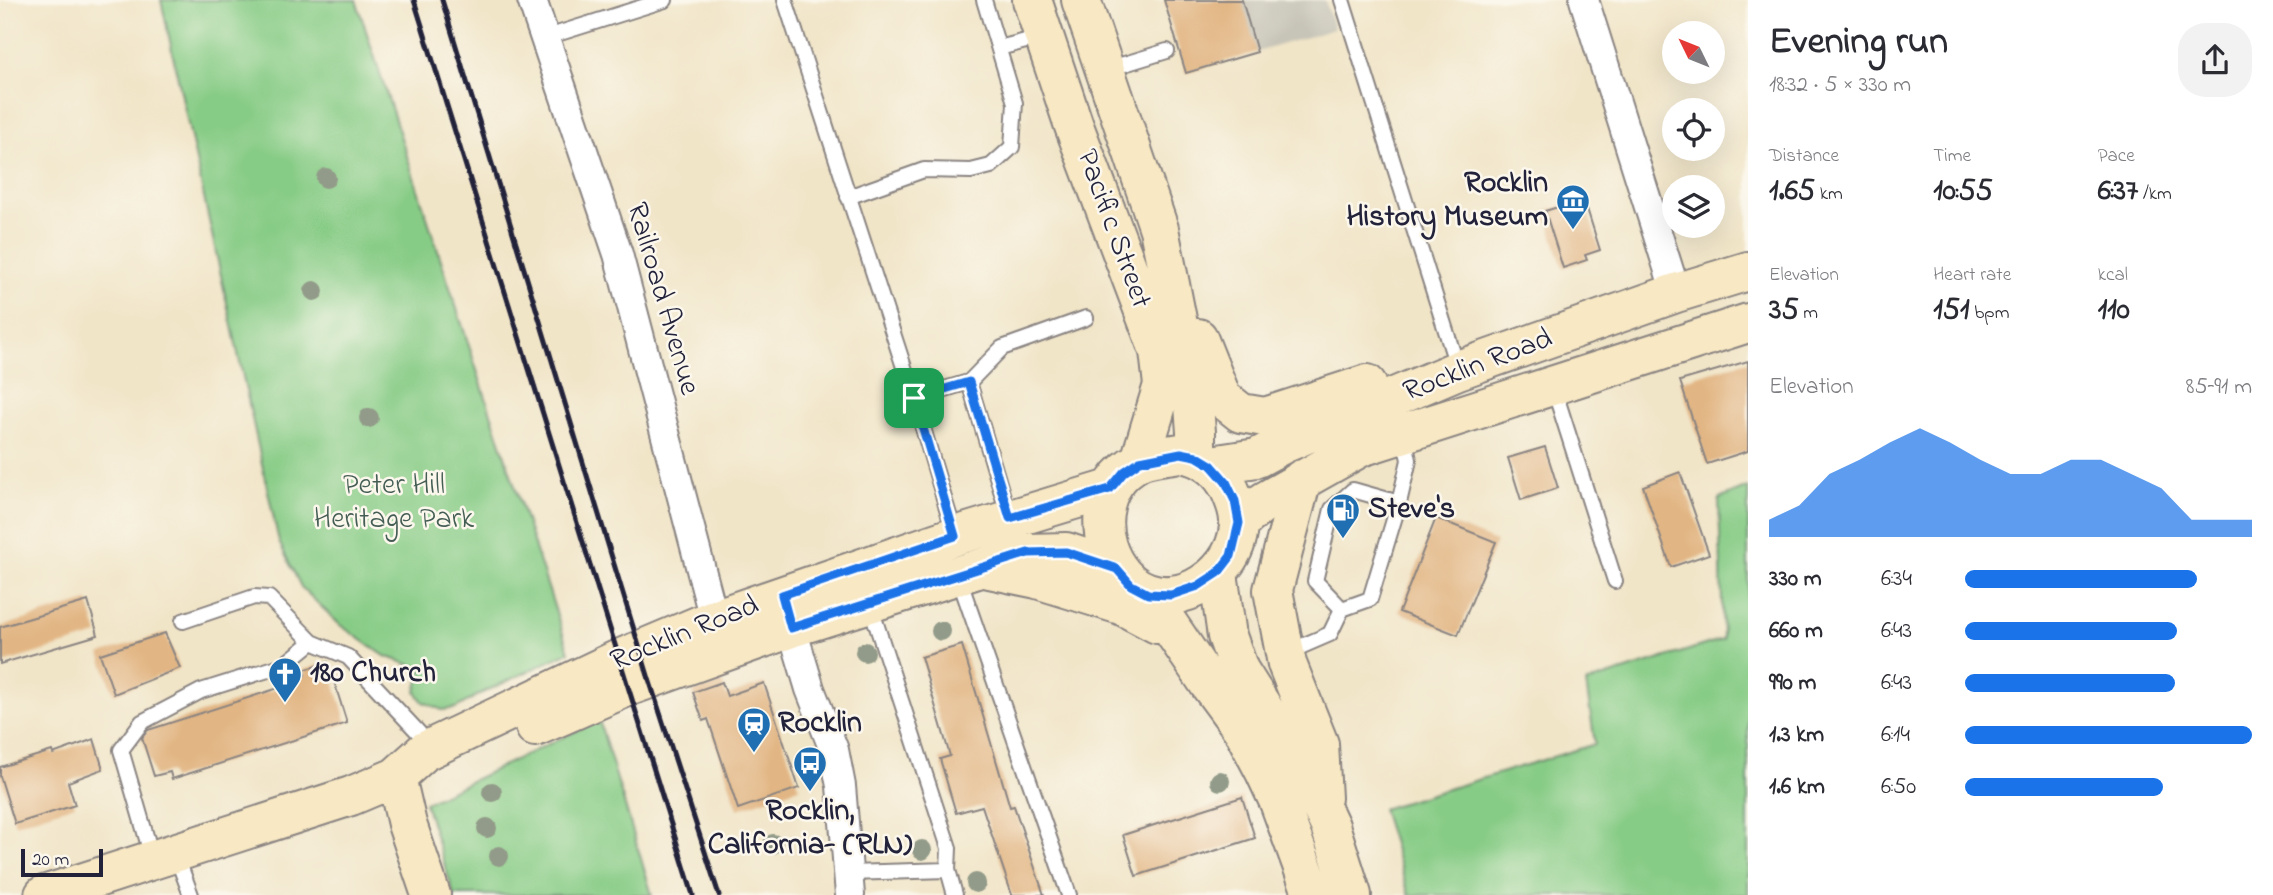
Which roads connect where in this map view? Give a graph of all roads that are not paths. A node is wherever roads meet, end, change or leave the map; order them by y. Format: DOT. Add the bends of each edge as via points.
graph roads {
  1 [pos="532,0"];
  2 [pos="665,0"];
  3 [pos="785,0"];
  4 [pos="984,0"];
  5 [pos="1032,0"];
  6 [pos="1342,0"];
  7 [pos="1584,0"];
  8 [pos="1086,3"];
  9 [pos="1044,36"];
  10 [pos="544,38"];
  11 [pos="999,48"];
  12 [pos="1167,51"];
  13 [pos="1105,70"];
  14 [pos="848,197"];
  15 [pos="1159,229"];
  16 [pos="1748,271"];
  17 [pos="1676,293"];
  18 [pos="1086,318"];
  19 [pos="1748,323"];
  20 [pos="1458,370"];
  21 [pos="969,382"];
  22 [pos="1553,385"];
  23 [pos="914,398"];
  24 [pos="1404,433"];
  25 [pos="1203,460"];
  26 [pos="1140,461"];
  27 [pos="1301,479"];
  28 [pos="1110,489"];
  29 [pos="1399,503"];
  30 [pos="1010,518"];
  31 [pos="1239,523"];
  32 [pos="955,536"];
  33 [pos="1117,569"];
  34 [pos="969,571"];
  35 [pos="1218,573"];
  36 [pos="1615,582"];
  37 [pos="1148,594"];
  38 [pos="870,604"];
  39 [pos="1342,609"];
  40 [pos="787,612"];
  41 [pos="714,619"];
  42 [pos="183,621"];
  43 [pos="1174,633"];
  44 [pos="312,642"];
  45 [pos="1285,653"];
  46 [pos="425,751"];
  47 [pos="396,777"];
  48 [pos="1322,811"];
  49 [pos="165,857"];
  50 [pos="948,870"];
  51 [pos="849,884"];
  52 [pos="44,895"];
  53 [pos="191,895"];
  54 [pos="430,895"];
  55 [pos="956,895"];
  56 [pos="1069,895"];
  57 [pos="1313,895"];
  58 [pos="1352,895"];
  1 -- 10 [label="street, Railroad Avenue"];
  2 -- 10 [label="lane"];
  3 -- 14 [label="lane"];
  4 -- 11 [label="lane"];
  5 -- 9 [label="main road, Pacific Street"];
  6 -- 20 [label="lane"];
  7 -- 17 [label="street"];
  8 -- 13 [label="main road, Pacific Street"];
  9 -- 11 [label="lane"];
  9 -- 26 [label="main road, Pacific Street" via="1159,351 1163,385"];
  10 -- 41 [label="street, Railroad Avenue" via="618,254"];
  11 -- 14 [label="lane" via="1015,103 1012,147 981,169 924,170"];
  12 -- 13 [label="lane"];
  13 -- 15 [label="main road, Pacific Street"];
  14 -- 23 [label="lane"];
  15 -- 20 [label="main road" via="1212,377 1222,398 1241,413 1265,417 1405,372"];
  15 -- 25 [label="main road, Pacific Street"];
  16 -- 17 [label="main road, Rocklin Road"];
  17 -- 20 [label="main road, Rocklin Road"];
  17 -- 22 [label="main road" via="1668,322 1591,352"];
  18 -- 21 [label="lane" via="1002,348"];
  19 -- 22 [label="main road, Rocklin Road"];
  20 -- 25 [label="main road, Rocklin Road" via="1257,458"];
  21 -- 23 [label="lane"];
  21 -- 30 [label="lane"];
  22 -- 24 [label="main road, Rocklin Road"];
  22 -- 36 [label="lane"];
  23 -- 32 [label="lane"];
  24 -- 27 [label="main road, Rocklin Road" via="1361,447"];
  24 -- 29 [label="lane" via="1409,460"];
  25 -- 26 [label="main road" via="1181,453"];
  25 -- 31 [label="main road" via="1226,482"];
  26 -- 28 [label="main road"];
  27 -- 31 [label="main road, Rocklin Road"];
  27 -- 45 [label="main road" via="1273,590"];
  28 -- 30 [label="main road, Rocklin Road"];
  28 -- 33 [label="main road" via="1102,530"];
  29 -- 39 [label="lane" via="1370,598"];
  29 -- 39 [label="lane" via="1353,490 1332,509 1315,581"];
  30 -- 32 [label="main road, Rocklin Road"];
  31 -- 35 [label="main road" via="1231,556"];
  32 -- 40 [label="main road, Rocklin Road"];
  33 -- 34 [label="main road, Rocklin Road" via="1066,552 1028,553"];
  33 -- 37 [label="main road" via="1131,585"];
  34 -- 38 [label="main road, Rocklin Road"];
  34 -- 43 [label="main road" via="1037,579 1121,605"];
  34 -- 56 [label="lane"];
  35 -- 37 [label="main road" via="1171,595"];
  35 -- 48 [label="main road" via="1227,636 1239,670 1308,779"];
  37 -- 43 [label="main road"];
  38 -- 40 [label="main road, Rocklin Road"];
  38 -- 50 [label="lane" via="949,848"];
  39 -- 45 [label="lane" via="1330,634"];
  40 -- 41 [label="main road, Rocklin Road"];
  40 -- 47 [label="main road, Rocklin Road" via="426,775"];
  40 -- 51 [label="street" via="834,750"];
  41 -- 46 [label="main road, Rocklin Road"];
  42 -- 44 [label="lane" via="254,597 269,598"];
  43 -- 57 [label="main road" via="1243,730 1265,772"];
  44 -- 46 [label="lane" via="348,657 419,733"];
  44 -- 49 [label="lane" via="284,665 201,691 142,722 121,750"];
  45 -- 48 [label="main road" via="1319,744"];
  46 -- 47 [label="main road, Rocklin Road"];
  47 -- 49 [label="main road, Rocklin Road"];
  47 -- 54 [label="main road"];
  48 -- 58 [label="main road"];
  49 -- 52 [label="main road, Rocklin Road"];
  49 -- 53 [label="lane"];
  50 -- 51 [label="lane"];
  50 -- 55 [label="lane"];
}
